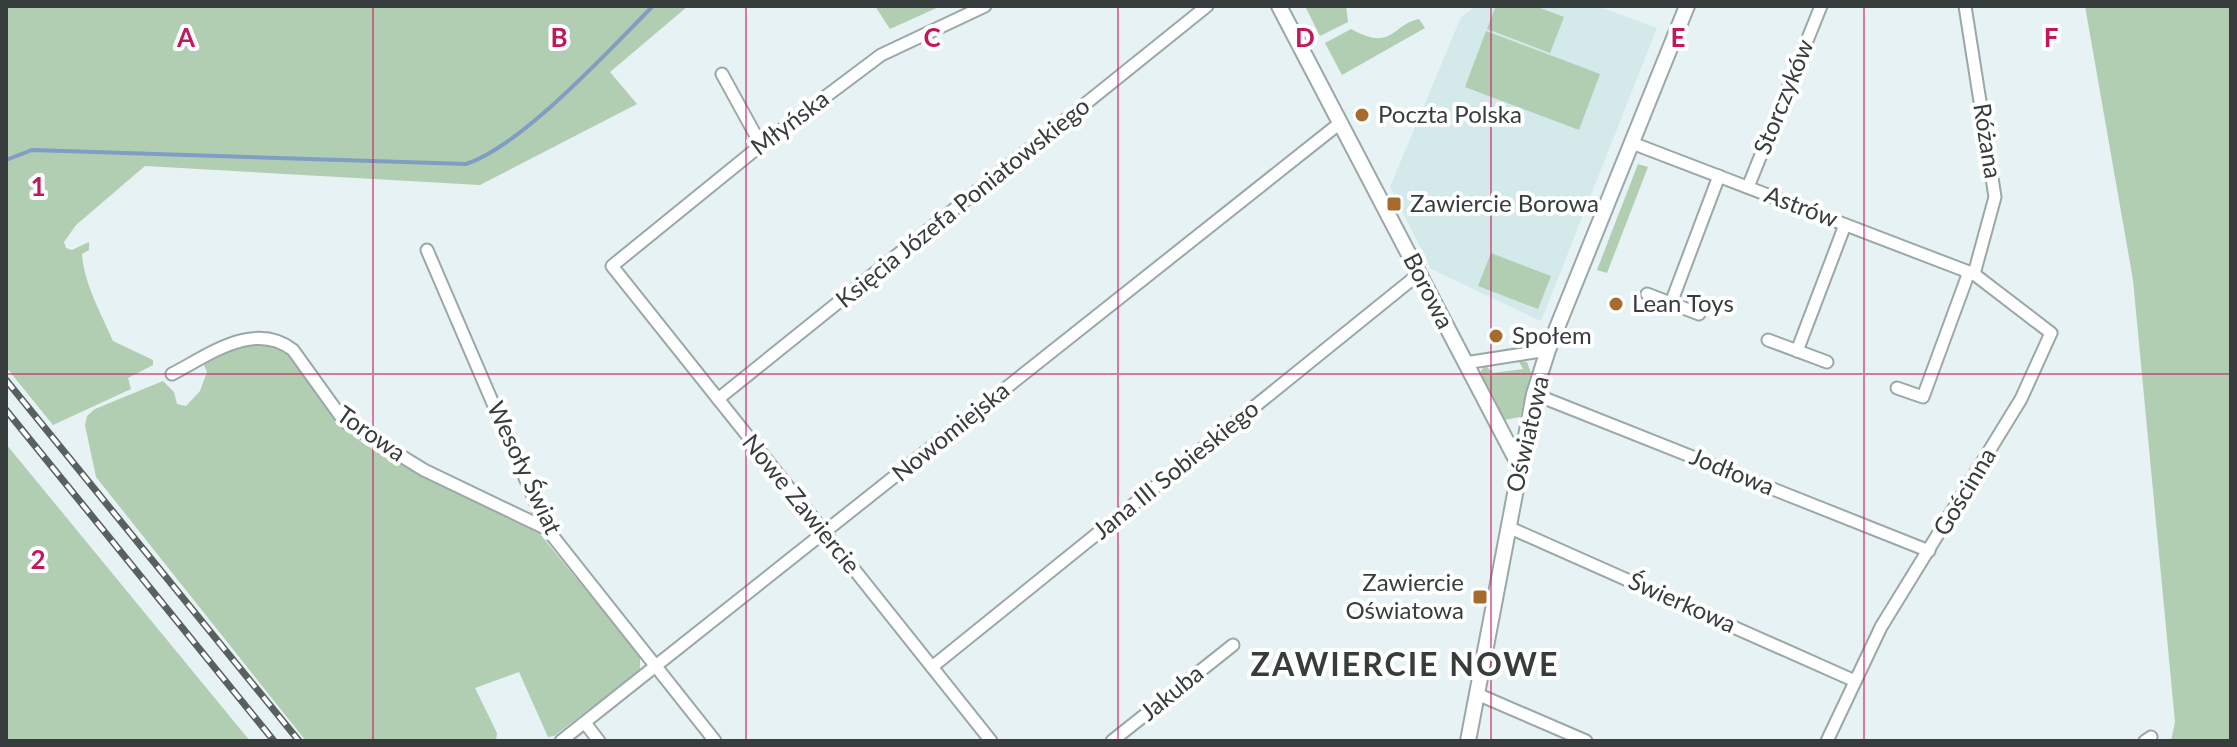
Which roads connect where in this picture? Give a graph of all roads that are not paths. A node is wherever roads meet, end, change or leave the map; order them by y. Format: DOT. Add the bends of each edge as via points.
graph roads {
  1 [pos="985,6"];
  2 [pos="1207,6"];
  3 [pos="1279,6"];
  4 [pos="1687,6"];
  5 [pos="1821,6"];
  6 [pos="1965,6"];
  7 [pos="722,74"];
  8 [pos="1340,123"];
  9 [pos="1632,143"];
  10 [pos="761,145"];
  11 [pos="1719,176"];
  12 [pos="1748,187"];
  13 [pos="1845,225"];
  14 [pos="427,250"];
  15 [pos="612,266"];
  16 [pos="1420,273"];
  17 [pos="1972,273"];
  18 [pos="1647,294"];
  19 [pos="1671,303"];
  20 [pos="1699,314"];
  21 [pos="1768,340"];
  22 [pos="1548,350"];
  23 [pos="1797,351"];
  24 [pos="1827,362"];
  25 [pos="1465,363"];
  26 [pos="172,374"];
  27 [pos="1897,388"];
  28 [pos="1534,394"];
  29 [pos="718,399"];
  30 [pos="1519,465"];
  31 [pos="1508,527"];
  32 [pos="547,529"];
  33 [pos="824,533"];
  34 [pos="1929,551"];
  35 [pos="1233,645"];
  36 [pos="655,664"];
  37 [pos="932,667"];
  38 [pos="1855,681"];
  39 [pos="1477,694"];
  40 [pos="585,723"];
  41 [pos="561,741"];
  42 [pos="599,741"];
  43 [pos="715,741"];
  44 [pos="991,741"];
  45 [pos="1112,741"];
  46 [pos="1468,741"];
  47 [pos="1586,741"];
  48 [pos="1827,741"];
  1 -- 10 [label="street, Młyńska" via="881,55"];
  2 -- 29 [label="street, Księcia Józefa Poniatowskiego"];
  3 -- 8 [label="street, Borowa"];
  4 -- 9 [label="street, Oświatowa"];
  5 -- 12 [label="street, Storczyków"];
  6 -- 17 [label="street, Różana" via="1995,197"];
  7 -- 10 [label="street"];
  8 -- 16 [label="street, Borowa"];
  8 -- 33 [label="street, Nowomiejska"];
  9 -- 11 [label="street, Astrów"];
  9 -- 22 [label="street, Oświatowa"];
  10 -- 15 [label="street, Młyńska"];
  11 -- 12 [label="street, Astrów"];
  11 -- 19 [label="street"];
  12 -- 13 [label="street, Astrów"];
  13 -- 17 [label="street, Astrów"];
  13 -- 23 [label="street"];
  14 -- 32 [label="street, Wesoły Świat"];
  15 -- 29 [label="street, Nowe Zawiercie"];
  16 -- 25 [label="street, Borowa"];
  16 -- 37 [label="street, Jana III Sobieskiego"];
  17 -- 27 [label="street, Różana" via="1923,397"];
  17 -- 34 [label="street, Gościnna" via="2046,327 2051,338 2021,399"];
  18 -- 19 [label="street"];
  19 -- 20 [label="street"];
  21 -- 23 [label="street"];
  22 -- 25 [label="street"];
  22 -- 28 [label="street, Oświatowa"];
  23 -- 24 [label="street"];
  25 -- 30 [label="street, Borowa"];
  26 -- 32 [label="street, Torowa" via="243,339 282,342 344,421 446,482"];
  28 -- 30 [label="street, Oświatowa"];
  28 -- 34 [label="street, Jodłowa"];
  29 -- 33 [label="street, Nowe Zawiercie"];
  30 -- 31 [label="street, Oświatowa"];
  31 -- 38 [label="street, Świerkowa"];
  31 -- 39 [label="street, Oświatowa"];
  32 -- 36 [label="street, Wesoły Świat"];
  33 -- 36 [label="street, Nowomiejska"];
  33 -- 37 [label="street, Nowe Zawiercie"];
  34 -- 38 [label="street, Gościnna" via="1891,609"];
  35 -- 45 [label="street, Jakuba"];
  36 -- 40 [label="street, Nowomiejska"];
  36 -- 43 [label="street, Wesoły Świat"];
  37 -- 44 [label="street, Nowe Zawiercie"];
  38 -- 48 [label="street, Gościnna"];
  39 -- 46 [label="street, Oświatowa"];
  39 -- 47 [label="street"];
  40 -- 41 [label="street, Nowomiejska"];
  40 -- 42 [label="street"];
}
